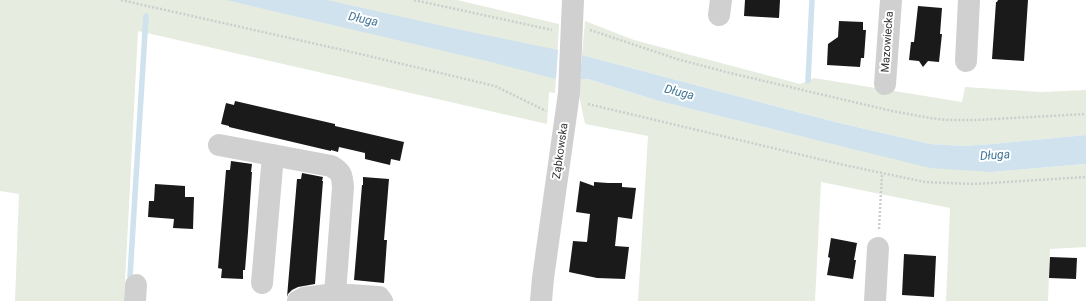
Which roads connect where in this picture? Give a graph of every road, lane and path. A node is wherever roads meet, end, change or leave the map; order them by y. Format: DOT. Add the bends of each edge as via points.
graph roads {
  1 [pos="121,0"];
  2 [pos="414,0"];
  3 [pos="574,0"];
  4 [pos="891,0"];
  5 [pos="969,0"];
  6 [pos="572,33"];
  7 [pos="966,61"];
  8 [pos="885,84"];
  9 [pos="576,98"];
  10 [pos="1086,114"];
  11 [pos="566,118"];
  12 [pos="219,145"];
  13 [pos="273,155"];
  14 [pos="882,173"];
  15 [pos="1086,177"];
  16 [pos="878,248"];
  17 [pos="262,283"];
  18 [pos="334,294"];
  19 [pos="298,301"];
  20 [pos="382,301"];
  21 [pos="541,301"];
  22 [pos="875,301"];
  1 -- 11 [label="path" via="495,86"];
  2 -- 6 [label="path"];
  3 -- 6 [label="street, Ząbkowska"];
  4 -- 8 [label="street, Mazowiecka"];
  5 -- 7 [label="street"];
  6 -- 9 [label="street, Ząbkowska"];
  6 -- 10 [label="path" via="582,27 730,73 930,118 976,120"];
  9 -- 11 [label="street, Ząbkowska"];
  9 -- 14 [label="path"];
  11 -- 21 [label="street, Ząbkowska"];
  12 -- 13 [label="street"];
  13 -- 17 [label="street"];
  13 -- 18 [label="street" via="331,166 338,170 342,177"];
  14 -- 15 [label="path" via="925,182 973,184"];
  14 -- 16 [label="path"];
  16 -- 22 [label="street"];
  18 -- 19 [label="street"];
  18 -- 20 [label="street" via="379,297"];
}
